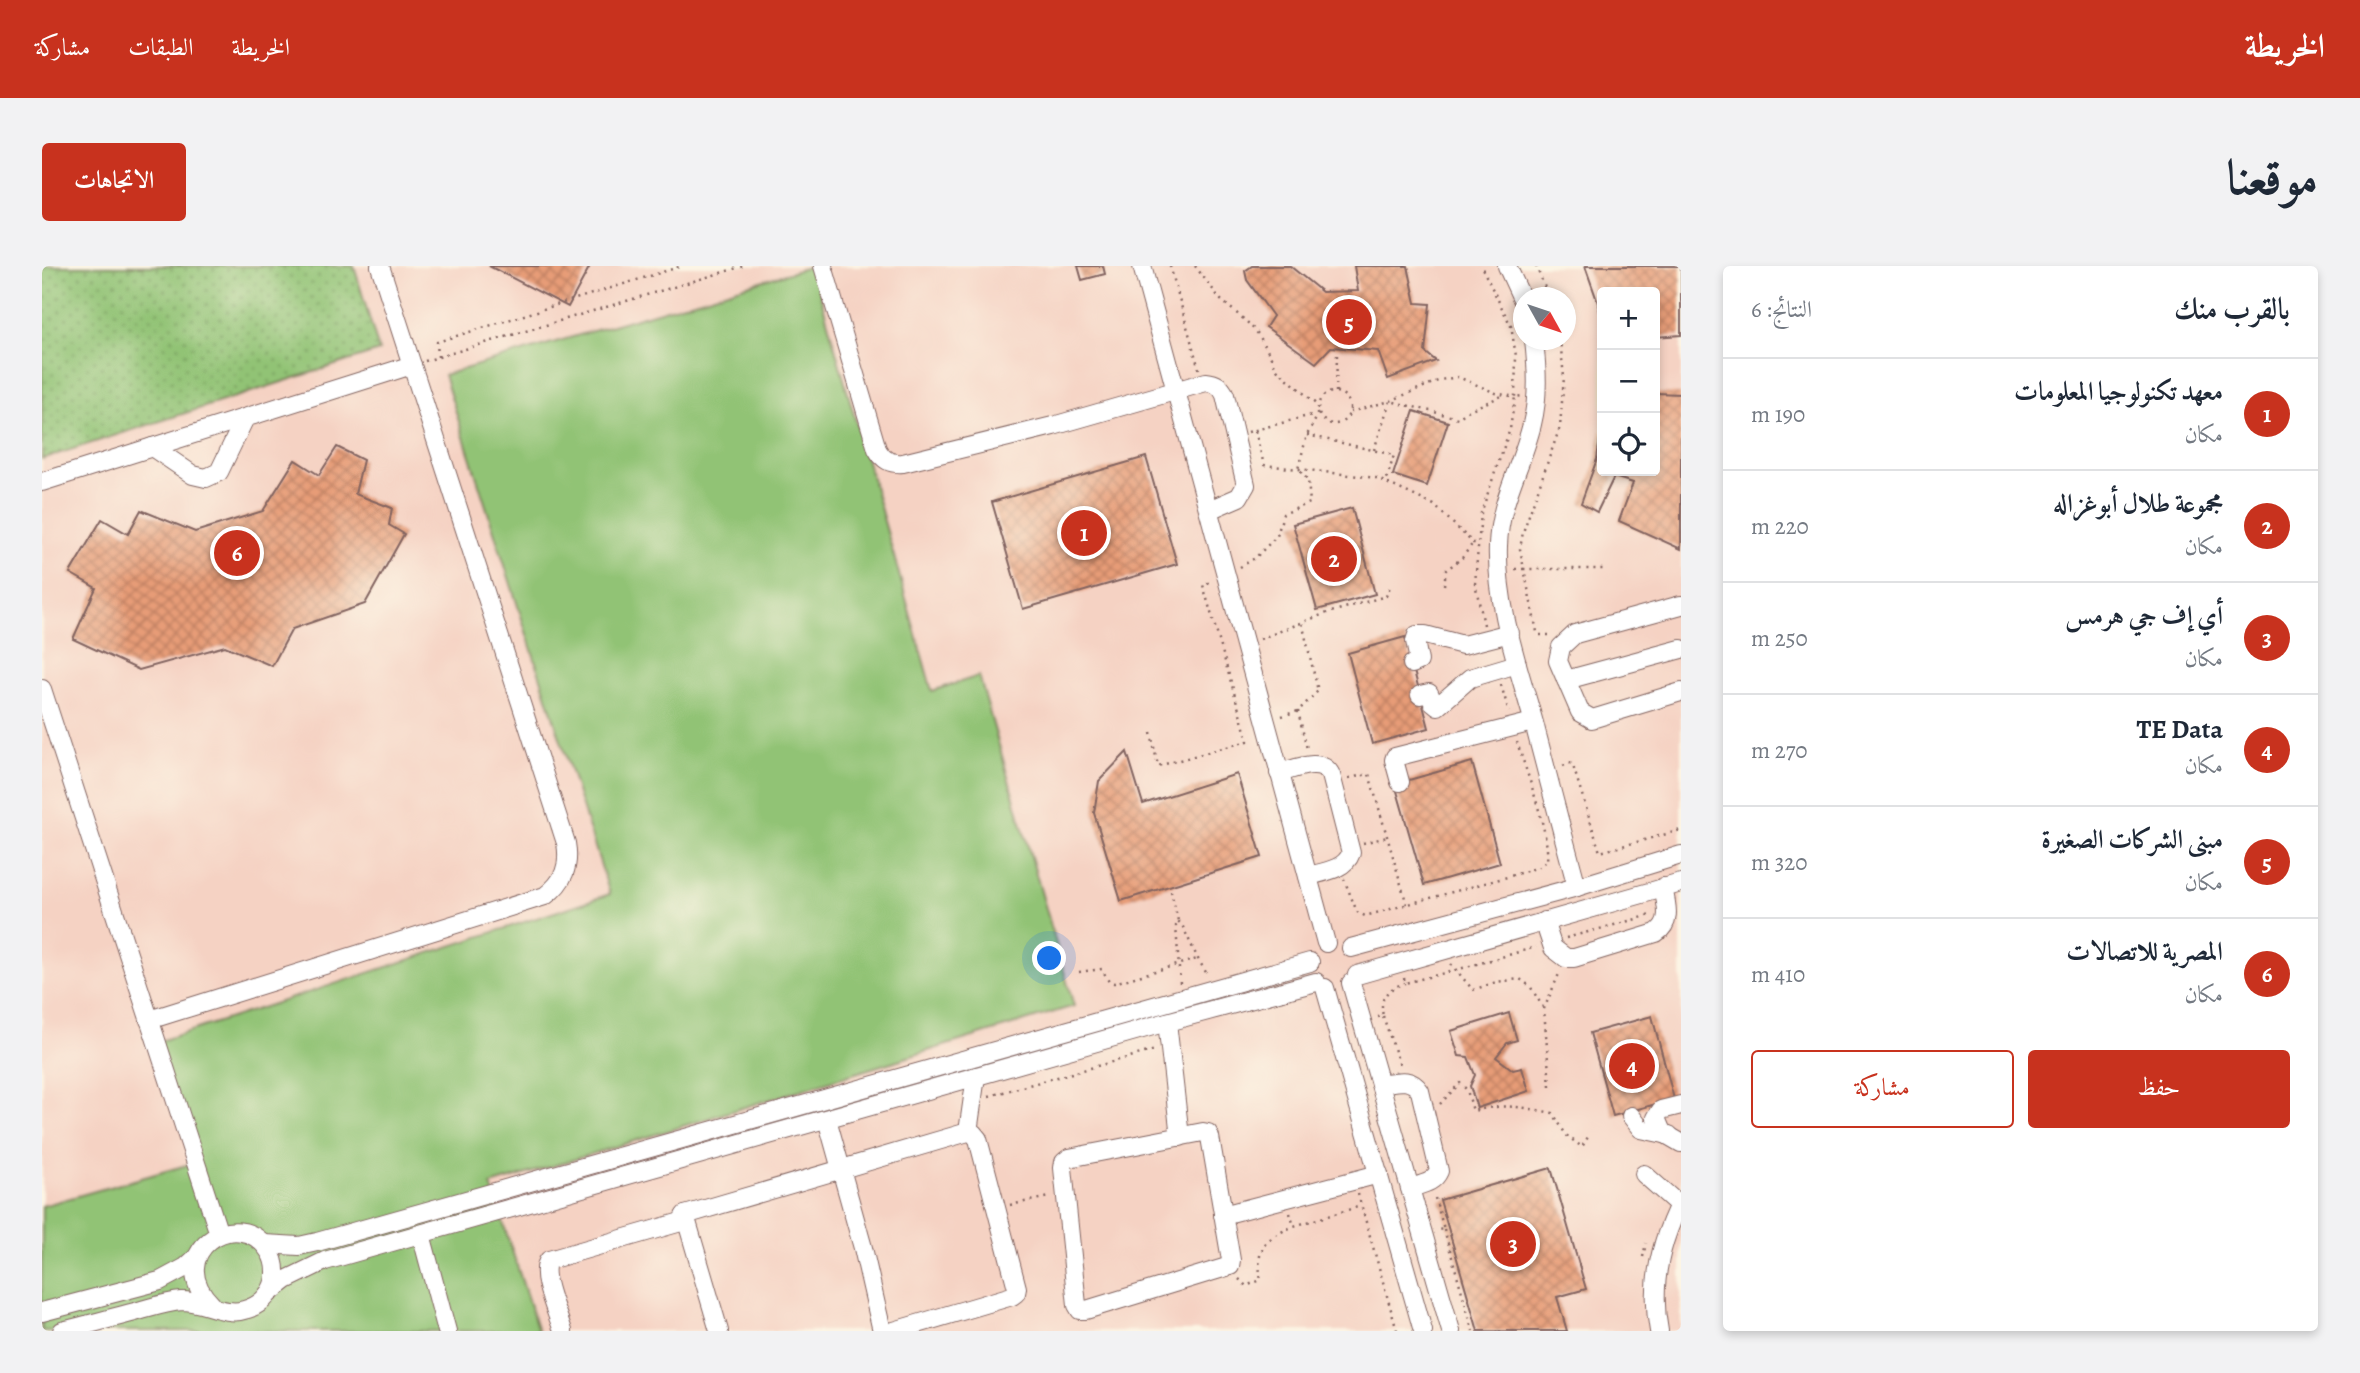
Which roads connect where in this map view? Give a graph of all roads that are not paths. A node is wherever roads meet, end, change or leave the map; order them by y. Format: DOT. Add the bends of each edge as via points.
graph roads {
  1 [pos="380,266"];
  2 [pos="823,266"];
  3 [pos="1142,266"];
  4 [pos="1507,266"];
  5 [pos="1517,287"];
  6 [pos="1535,350"];
  7 [pos="412,365"];
  8 [pos="1176,389"];
  9 [pos="246,418"];
  10 [pos="152,447"];
  11 [pos="42,482"];
  12 [pos="1209,510"];
  13 [pos="1681,605"];
  14 [pos="1510,634"];
  15 [pos="1681,649"];
  16 [pos="1412,664"];
  17 [pos="1517,664"];
  18 [pos="1566,680"];
  19 [pos="42,689"];
  20 [pos="1681,692"];
  21 [pos="1420,695"];
  22 [pos="1534,722"];
  23 [pos="1279,773"];
  24 [pos="1400,782"];
  25 [pos="1681,855"];
  26 [pos="1308,876"];
  27 [pos="1681,883"];
  28 [pos="1577,887"];
  29 [pos="1663,887"];
  30 [pos="1545,921"];
  31 [pos="1326,943"];
  32 [pos="1351,948"];
  33 [pos="1310,962"];
  34 [pos="1354,979"];
  35 [pos="1320,985"];
  36 [pos="149,1020"];
  37 [pos="1167,1022"];
  38 [pos="976,1076"];
  39 [pos="1380,1084"];
  40 [pos="1681,1105"];
  41 [pos="1631,1116"];
  42 [pos="827,1119"];
  43 [pos="968,1132"];
  44 [pos="1673,1134"];
  45 [pos="1180,1137"];
  46 [pos="1681,1143"];
  47 [pos="841,1171"];
  48 [pos="1379,1174"];
  49 [pos="1644,1174"];
  50 [pos="1410,1188"];
  51 [pos="1680,1203"];
  52 [pos="685,1215"];
  53 [pos="1223,1215"];
  54 [pos="219,1234"];
  55 [pos="421,1234"];
  56 [pos="264,1244"];
  57 [pos="197,1257"];
  58 [pos="268,1294"];
  59 [pos="212,1305"];
  60 [pos="42,1312"];
  61 [pos="62,1331"];
  62 [pos="447,1331"];
  63 [pos="563,1331"];
  64 [pos="719,1331"];
  65 [pos="882,1331"];
  66 [pos="894,1331"];
  67 [pos="1423,1331"];
  68 [pos="1451,1331"];
  69 [pos="1659,1331"];
  1 -- 7 [label="street"];
  2 -- 8 [label="street" via="877,449 895,464 1053,426"];
  3 -- 8 [label="street"];
  4 -- 5 [label="street"];
  6 -- 14 [label="street" via="1538,381 1532,424 1510,485 1498,544 1498,582"];
  7 -- 9 [label="street"];
  7 -- 36 [label="street" via="566,843 567,867 545,896"];
  8 -- 12 [label="street"];
  8 -- 12 [label="street" via="1203,382 1221,388 1235,433 1246,485 1239,497"];
  9 -- 10 [label="street"];
  9 -- 10 [label="street" via="219,472 206,478 193,475"];
  10 -- 11 [label="street"];
  12 -- 23 [label="street"];
  13 -- 18 [label="street" via="1575,634 1561,647 1558,661"];
  14 -- 16 [label="street" via="1463,645 1417,635 1419,661"];
  14 -- 17 [label="street"];
  15 -- 18 [label="street"];
  17 -- 21 [label="street" via="1470,678 1438,706 1429,693"];
  17 -- 22 [label="street"];
  18 -- 20 [label="street" via="1580,712 1592,719"];
  19 -- 36 [label="street"];
  22 -- 24 [label="street" via="1395,757"];
  22 -- 28 [label="street"];
  23 -- 26 [label="street"];
  23 -- 26 [label="street" via="1321,765 1333,781 1350,846 1349,859"];
  25 -- 28 [label="street"];
  26 -- 31 [label="street"];
  27 -- 29 [label="street"];
  28 -- 32 [label="street"];
  29 -- 30 [label="street"];
  29 -- 30 [label="street" via="1668,914 1663,929 1574,958 1553,948"];
  30 -- 34 [label="street"];
  31 -- 32 [label="street" via="1339,942"];
  31 -- 33 [label="street" via="1315,950"];
  32 -- 34 [label="street" via="1358,960"];
  33 -- 35 [label="street"];
  33 -- 56 [label="street" via="317,1242"];
  34 -- 35 [label="street" via="1339,990"];
  34 -- 39 [label="street"];
  35 -- 37 [label="street"];
  35 -- 48 [label="street"];
  36 -- 54 [label="street"];
  37 -- 38 [label="street"];
  37 -- 45 [label="street"];
  38 -- 42 [label="street"];
  38 -- 43 [label="street"];
  39 -- 50 [label="street"];
  39 -- 50 [label="street" via="1405,1080 1420,1091 1439,1171 1430,1182"];
  40 -- 44 [label="street" via="1658,1112 1656,1121"];
  41 -- 44 [label="street" via="1641,1129"];
  42 -- 47 [label="street"];
  42 -- 55 [label="street"];
  43 -- 47 [label="street"];
  43 -- 66 [label="street" via="978,1139 1017,1288 1015,1295"];
  44 -- 46 [label="street"];
  45 -- 53 [label="street" via="1209,1135"];
  45 -- 53 [label="street" via="1066,1160 1063,1168 1080,1310 1228,1268 1231,1260"];
  47 -- 52 [label="street"];
  47 -- 65 [label="street"];
  48 -- 53 [label="street"];
  48 -- 67 [label="street"];
  49 -- 51 [label="street"];
  50 -- 68 [label="street"];
  51 -- 69 [label="street" via="1661,1247 1655,1306"];
  52 -- 63 [label="street" via="681,1222 546,1263 544,1274"];
  52 -- 64 [label="street"];
  54 -- 56 [label="street" via="243,1232"];
  54 -- 57 [label="street"];
  55 -- 58 [label="street" via="325,1261"];
  55 -- 62 [label="street"];
  56 -- 58 [label="street" via="275,1268"];
  57 -- 59 [label="street" via="196,1284"];
  57 -- 60 [label="street" via="160,1281"];
  58 -- 59 [label="street" via="242,1311"];
  59 -- 61 [label="street" via="166,1304"];
}
